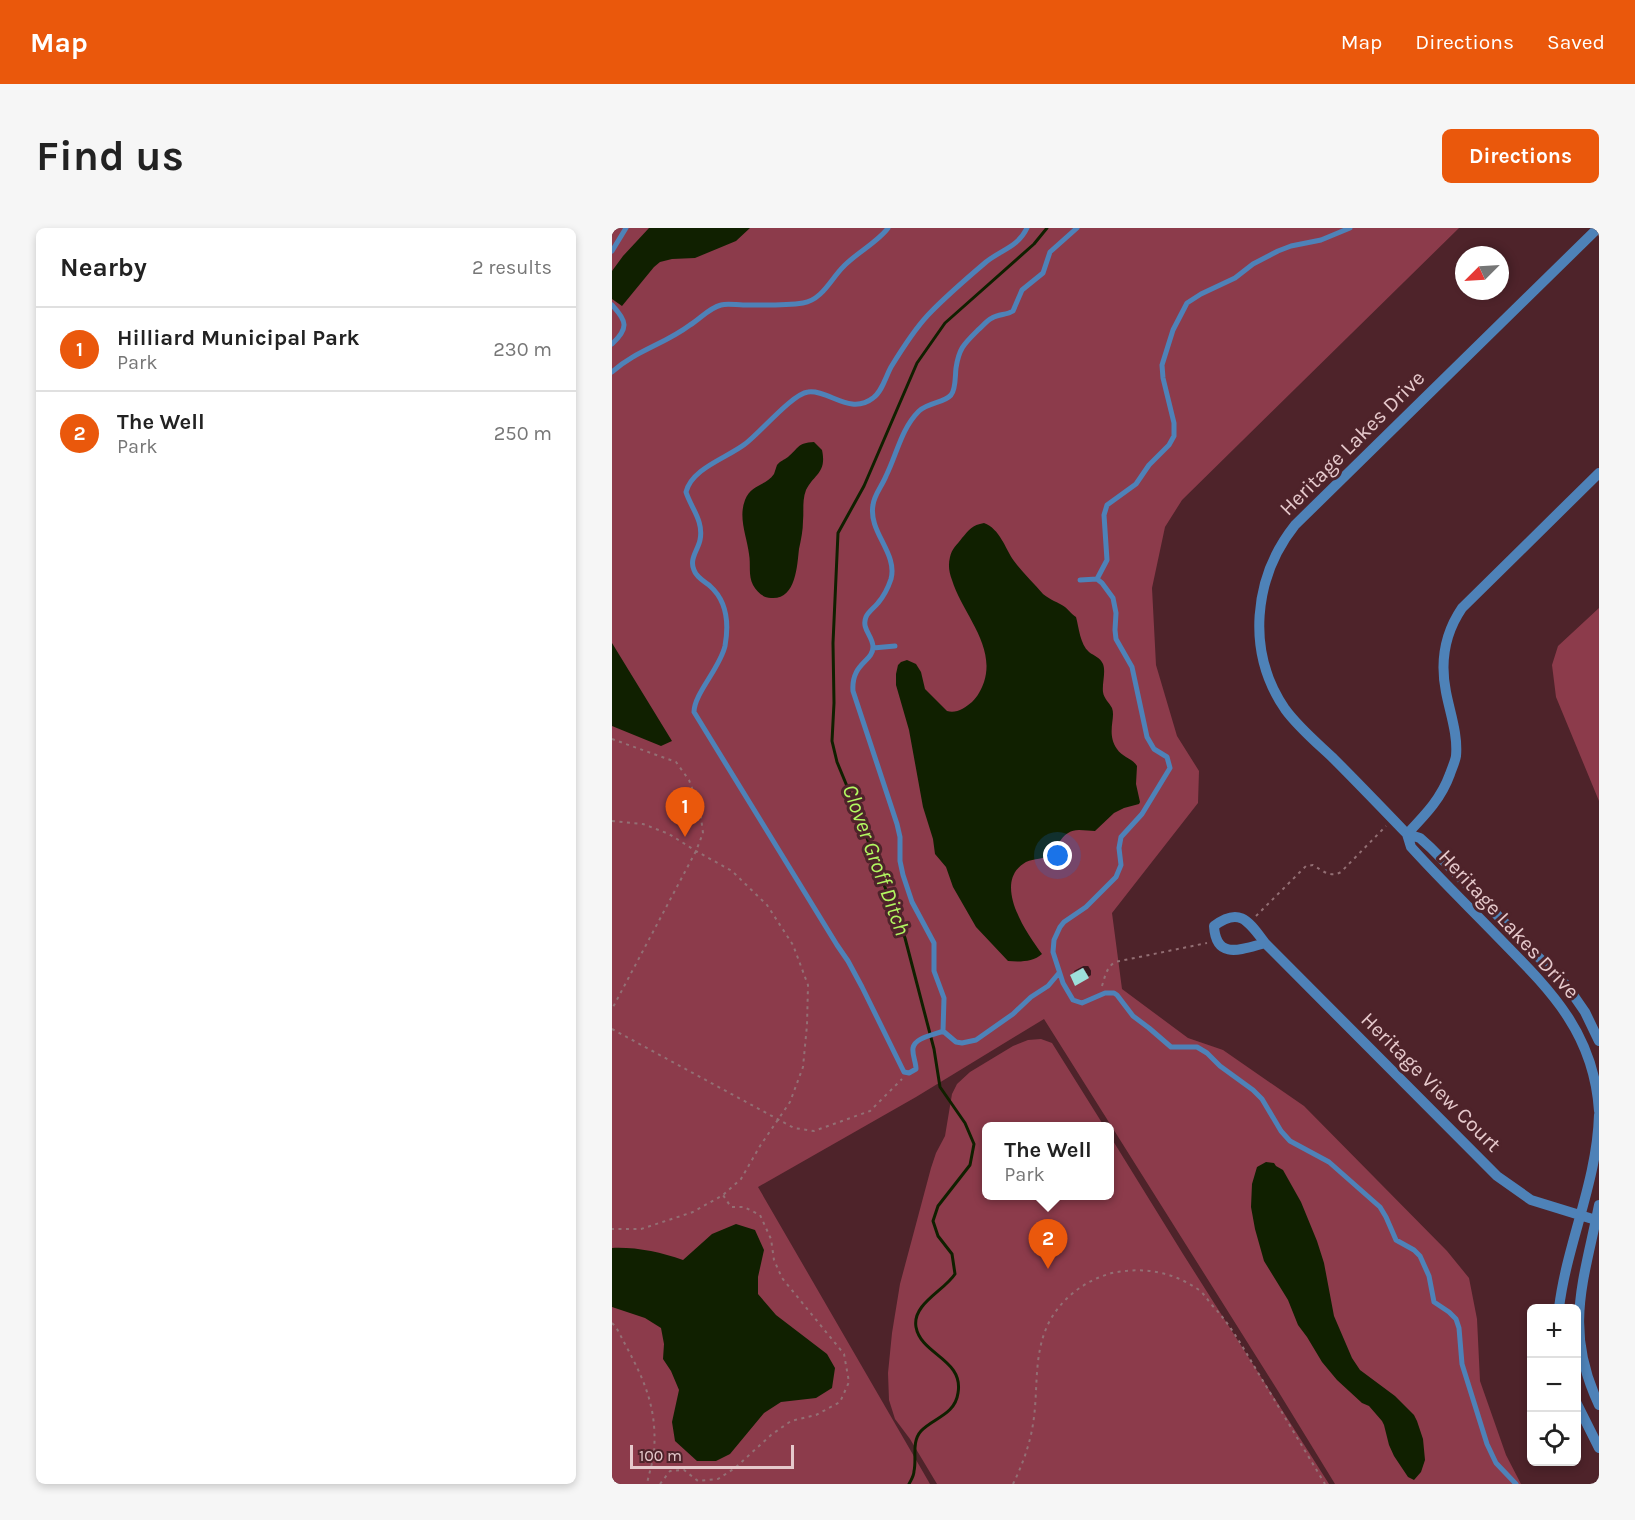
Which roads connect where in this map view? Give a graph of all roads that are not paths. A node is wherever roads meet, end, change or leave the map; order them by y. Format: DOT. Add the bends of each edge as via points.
graph roads {
  1 [pos="626,228"];
  2 [pos="888,228"];
  3 [pos="1027,228"];
  4 [pos="1077,228"];
  5 [pos="1350,228"];
  6 [pos="1598,228"];
  7 [pos="612,251"];
  8 [pos="612,305"];
  9 [pos="612,344"];
  10 [pos="612,372"];
  11 [pos="1599,473"];
  12 [pos="1097,579"];
  13 [pos="1080,580"];
  14 [pos="895,646"];
  15 [pos="873,648"];
  16 [pos="1407,834"];
  17 [pos="1265,943"];
  18 [pos="1059,973"];
  19 [pos="940,1032"];
  20 [pos="1599,1041"];
  21 [pos="1599,1113"];
  22 [pos="1599,1205"];
  23 [pos="1591,1219"];
  24 [pos="1561,1304"];
  25 [pos="1599,1405"];
  26 [pos="1581,1412"];
  27 [pos="1599,1448"];
  28 [pos="1516,1484"];
  1 -- 7 [label="lane"];
  2 -- 10 [label="lane" via="811,300 716,306"];
  3 -- 19 [label="lane" via="1014,245 988,260 926,317 873,398 855,404 814,392 796,396 747,443 700,471 683,492 697,514 700,528 700,542 692,561 694,572 719,594 727,622 721,659 693,712 852,968 904,1072 916,1069 915,1044"];
  4 -- 15 [label="lane" via="1050,252 1043,273 1022,290 1013,311 989,320 964,343 951,394 925,406 904,432 872,510 892,572 884,595 865,621"];
  5 -- 12 [label="lane" via="1278,251 1187,303 1162,365 1174,436 1136,484 1107,505 1107,560"];
  6 -- 16 [label="street, Heritage Lakes Drive" via="1299,520 1267,573 1260,602 1260,630 1264,662 1275,692 1293,718"];
  8 -- 9 [label="lane" via="624,327"];
  11 -- 16 [label="street" via="1461,608 1454,620 1443,661 1443,678 1455,733 1456,758 1440,796"];
  12 -- 13 [label="lane"];
  12 -- 18 [label="lane" via="1115,603 1116,639 1132,667 1147,737 1154,749 1167,757 1170,768 1142,814 1121,837 1121,865 1116,877 1060,927 1053,946"];
  14 -- 15 [label="lane"];
  15 -- 19 [label="lane" via="853,677 853,691 897,824 903,875 934,943 934,971 944,998"];
  16 -- 20 [label="street, Heritage Lakes Drive" via="1420,838 1556,975 1585,1012"];
  16 -- 21 [label="street, Heritage Lakes Drive" via="1411,847 1560,1004 1587,1051"];
  17 -- 17 [label="street, Heritage View Court" via="1228,950 1218,944 1214,926 1238,917 1250,922"];
  17 -- 23 [label="street, Heritage View Court" via="1497,1176 1531,1200"];
  18 -- 19 [label="lane" via="1048,986 976,1040 956,1042"];
  18 -- 28 [label="lane" via="1073,1000 1082,1003 1113,993 1132,1016 1171,1047 1193,1046 1207,1053 1263,1099 1290,1141 1329,1162 1380,1207 1398,1243 1420,1256 1434,1302 1456,1319 1462,1364 1486,1444 1496,1463"];
  21 -- 23 [label="street, Heritage Lakes Drive"];
  22 -- 23 [label="street, Heritage Lakes Drive"];
  23 -- 24 [label="street, Heritage Lakes Drive" via="1570,1250"];
  23 -- 25 [label="street, Heritage Lakes Drive" via="1578,1319 1582,1359"];
  26 -- 27 [label="street"];
}
